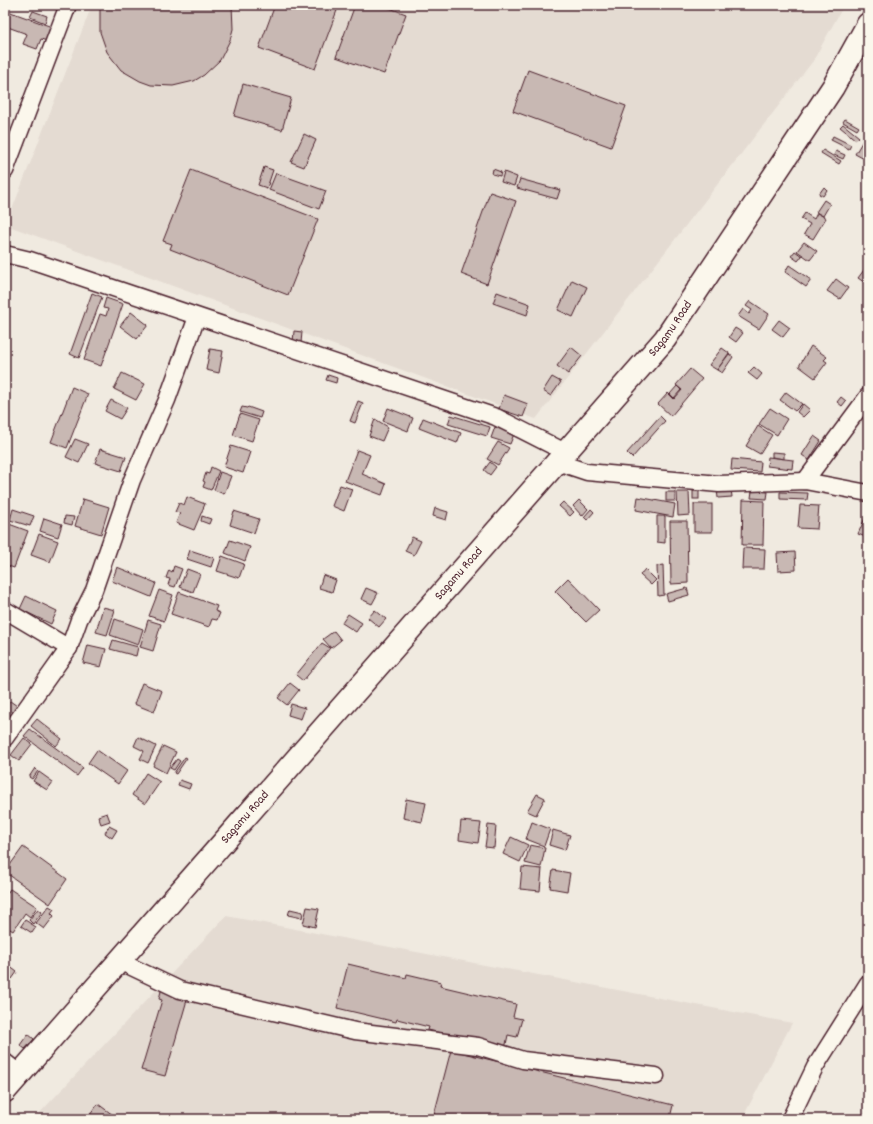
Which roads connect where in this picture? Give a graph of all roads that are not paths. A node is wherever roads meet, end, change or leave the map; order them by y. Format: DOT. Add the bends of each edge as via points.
graph roads {
  1 [pos="68,5"];
  2 [pos="868,24"];
  3 [pos="6,163"];
  4 [pos="5,254"];
  5 [pos="197,318"];
  6 [pos="868,396"];
  7 [pos="561,457"];
  8 [pos="805,481"];
  9 [pos="868,493"];
  10 [pos="5,610"];
  11 [pos="69,648"];
  12 [pos="5,738"];
  13 [pos="120,961"];
  14 [pos="868,983"];
  15 [pos="13,1068"];
  16 [pos="656,1076"];
  17 [pos="5,1091"];
  18 [pos="790,1119"];
  1 -- 3 [label="street"];
  2 -- 7 [label="highway, Sagamu Road" via="833,87 665,340"];
  4 -- 5 [label="street" via="30,260"];
  5 -- 7 [label="street" via="496,417"];
  5 -- 11 [label="street" via="167,400 132,480 94,590"];
  6 -- 8 [label="street"];
  7 -- 8 [label="street" via="587,472 719,484"];
  7 -- 13 [label="highway, Sagamu Road"];
  8 -- 9 [label="street"];
  10 -- 11 [label="street"];
  11 -- 12 [label="street"];
  13 -- 15 [label="highway, Sagamu Road"];
  13 -- 16 [label="street" via="180,990 355,1031 478,1046 523,1060"];
  14 -- 18 [label="street" via="815,1067"];
  15 -- 17 [label="highway, Sagamu Road"];
}
